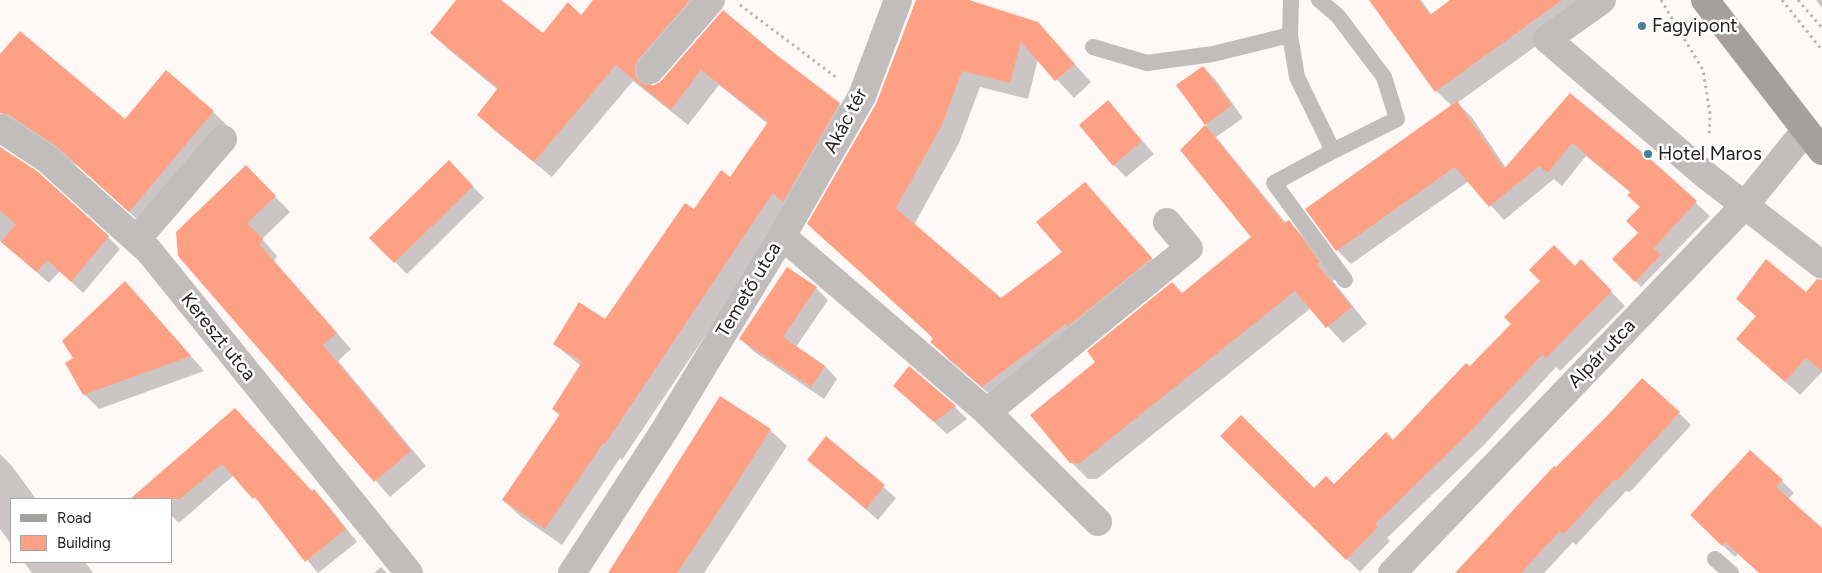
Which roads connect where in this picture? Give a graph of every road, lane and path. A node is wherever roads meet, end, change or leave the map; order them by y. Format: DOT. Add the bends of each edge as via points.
graph roads {
  1 [pos="711,0"];
  2 [pos="734,0"];
  3 [pos="898,0"];
  4 [pos="1291,0"];
  5 [pos="1319,0"];
  6 [pos="1602,0"];
  7 [pos="1661,0"];
  8 [pos="1705,0"];
  9 [pos="1782,0"];
  10 [pos="1798,0"];
  11 [pos="1822,28"];
  12 [pos="1290,35"];
  13 [pos="1093,47"];
  14 [pos="1822,50"];
  15 [pos="650,70"];
  16 [pos="862,96"];
  17 [pos="0,128"];
  18 [pos="1805,130"];
  19 [pos="223,139"];
  20 [pos="1333,151"];
  21 [pos="1822,151"];
  22 [pos="1708,177"];
  23 [pos="1745,204"];
  24 [pos="1167,222"];
  25 [pos="782,236"];
  26 [pos="137,239"];
  27 [pos="1822,265"];
  28 [pos="1345,280"];
  29 [pos="987,412"];
  30 [pos="1098,522"];
  31 [pos="1715,559"];
  32 [pos="409,573"];
  33 [pos="572,573"];
  34 [pos="1392,573"];
  35 [pos="1731,573"];
  1 -- 15 [label="street"];
  2 -- 16 [label="path"];
  3 -- 16 [label="street, Akác tér"];
  4 -- 12 [label="lane"];
  5 -- 20 [label="lane" via="1338,16 1384,77 1397,119"];
  6 -- 22 [label="street" via="1547,39"];
  7 -- 22 [label="path" via="1703,70 1710,114"];
  8 -- 18 [label="street"];
  9 -- 14 [label="path"];
  10 -- 11 [label="path"];
  12 -- 13 [label="lane" via="1213,54 1147,63"];
  12 -- 20 [label="lane" via="1297,78"];
  16 -- 25 [label="street, Akác tér"];
  17 -- 26 [label="street, Kereszt utca" via="48,159"];
  18 -- 21 [label="street"];
  18 -- 23 [label="street, Alpár utca"];
  19 -- 26 [label="street"];
  20 -- 28 [label="lane" via="1274,183"];
  22 -- 23 [label="street"];
  23 -- 27 [label="street"];
  23 -- 34 [label="street, Alpár utca"];
  24 -- 29 [label="street" via="1189,248"];
  25 -- 29 [label="street, Temető utca"];
  25 -- 33 [label="street, Temető utca" via="664,431"];
  26 -- 32 [label="street, Kereszt utca"];
  29 -- 30 [label="street, Temető utca"];
  31 -- 35 [label="lane"];
}
